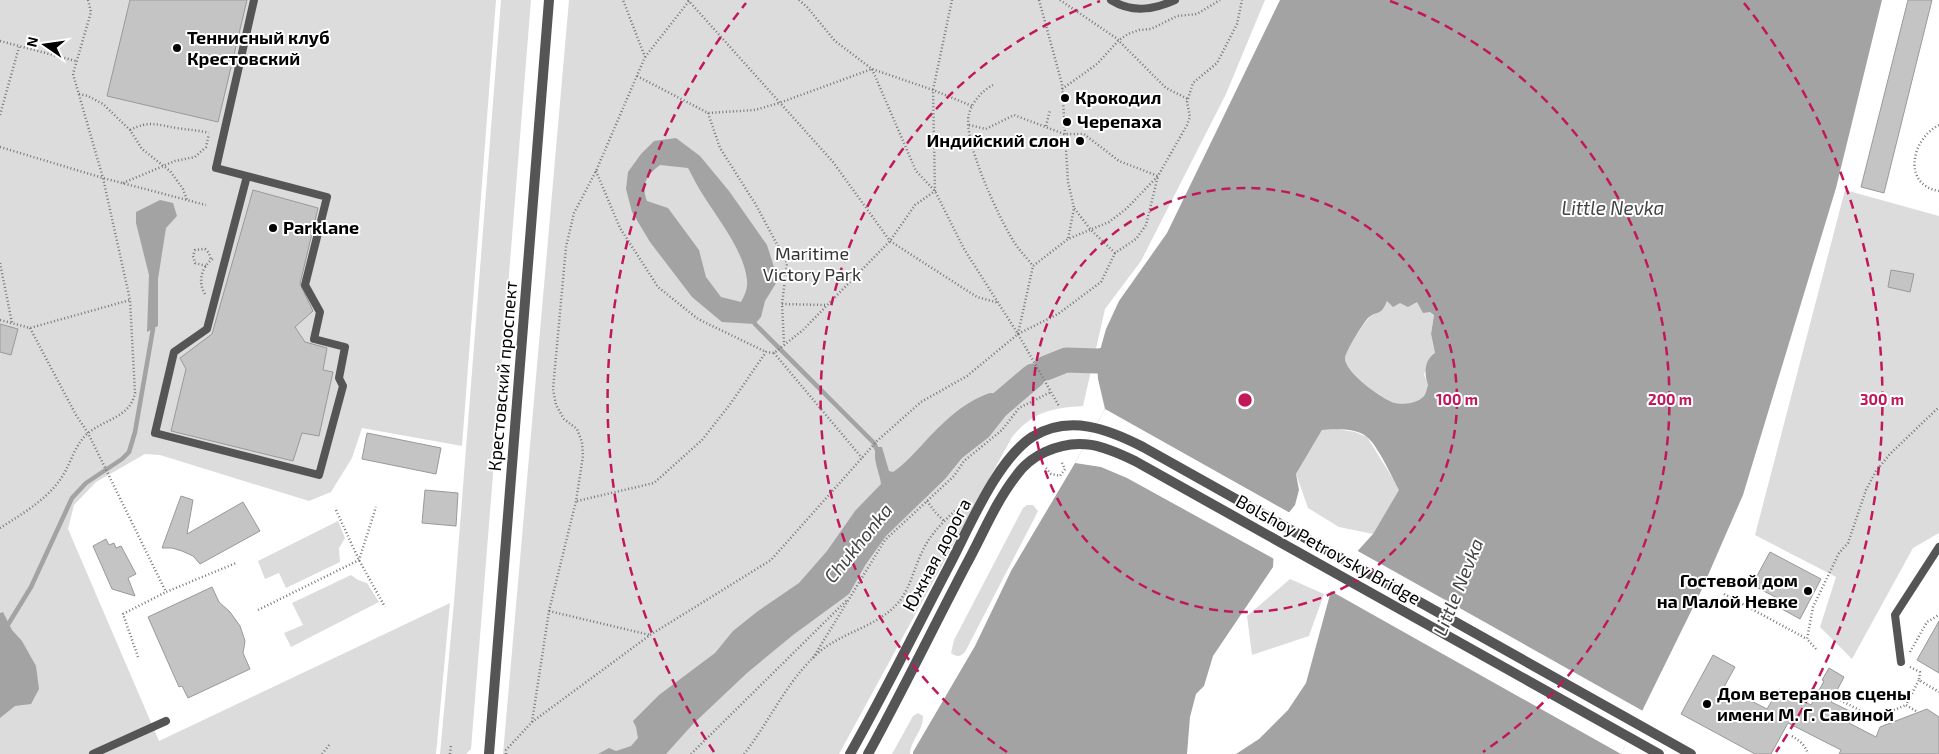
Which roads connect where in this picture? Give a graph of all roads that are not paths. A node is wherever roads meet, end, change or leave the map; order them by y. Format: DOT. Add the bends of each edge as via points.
graph roads {
  1 [pos="254,0"];
  2 [pos="549,0"];
  3 [pos="1111,0"];
  4 [pos="1175,0"];
  5 [pos="247,176"];
  6 [pos="1096,427"];
  7 [pos="1087,443"];
  8 [pos="1939,547"];
  9 [pos="1902,663"];
  10 [pos="166,721"];
  11 [pos="93,754"];
  12 [pos="489,754"];
  13 [pos="850,754"];
  14 [pos="868,754"];
  15 [pos="1660,754"];
  16 [pos="1691,754"];
  1 -- 5 [label="lane" via="216,168"];
  2 -- 12 [label="street, Крестовский проспект"];
  3 -- 4 [label="lane" via="1120,6 1140,10 1160,7"];
  5 -- 5 [label="lane" via="327,197 305,285 320,312 314,339 346,347 339,378 343,386 319,475 156,433 174,352 207,329"];
  6 -- 13 [label="street, Южная дорога" via="1082,425 1048,430 1017,449 1004,466"];
  6 -- 16 [label="street, Bolshoy Petrovsky Bridge" via="1143,447"];
  7 -- 14 [label="street, Южная дорога" via="1044,452 1017,475 991,517"];
  7 -- 15 [label="street, Bolshoy Petrovsky Bridge" via="1135,461"];
  8 -- 9 [label="lane" via="1895,615"];
  10 -- 11 [label="lane"];
}
